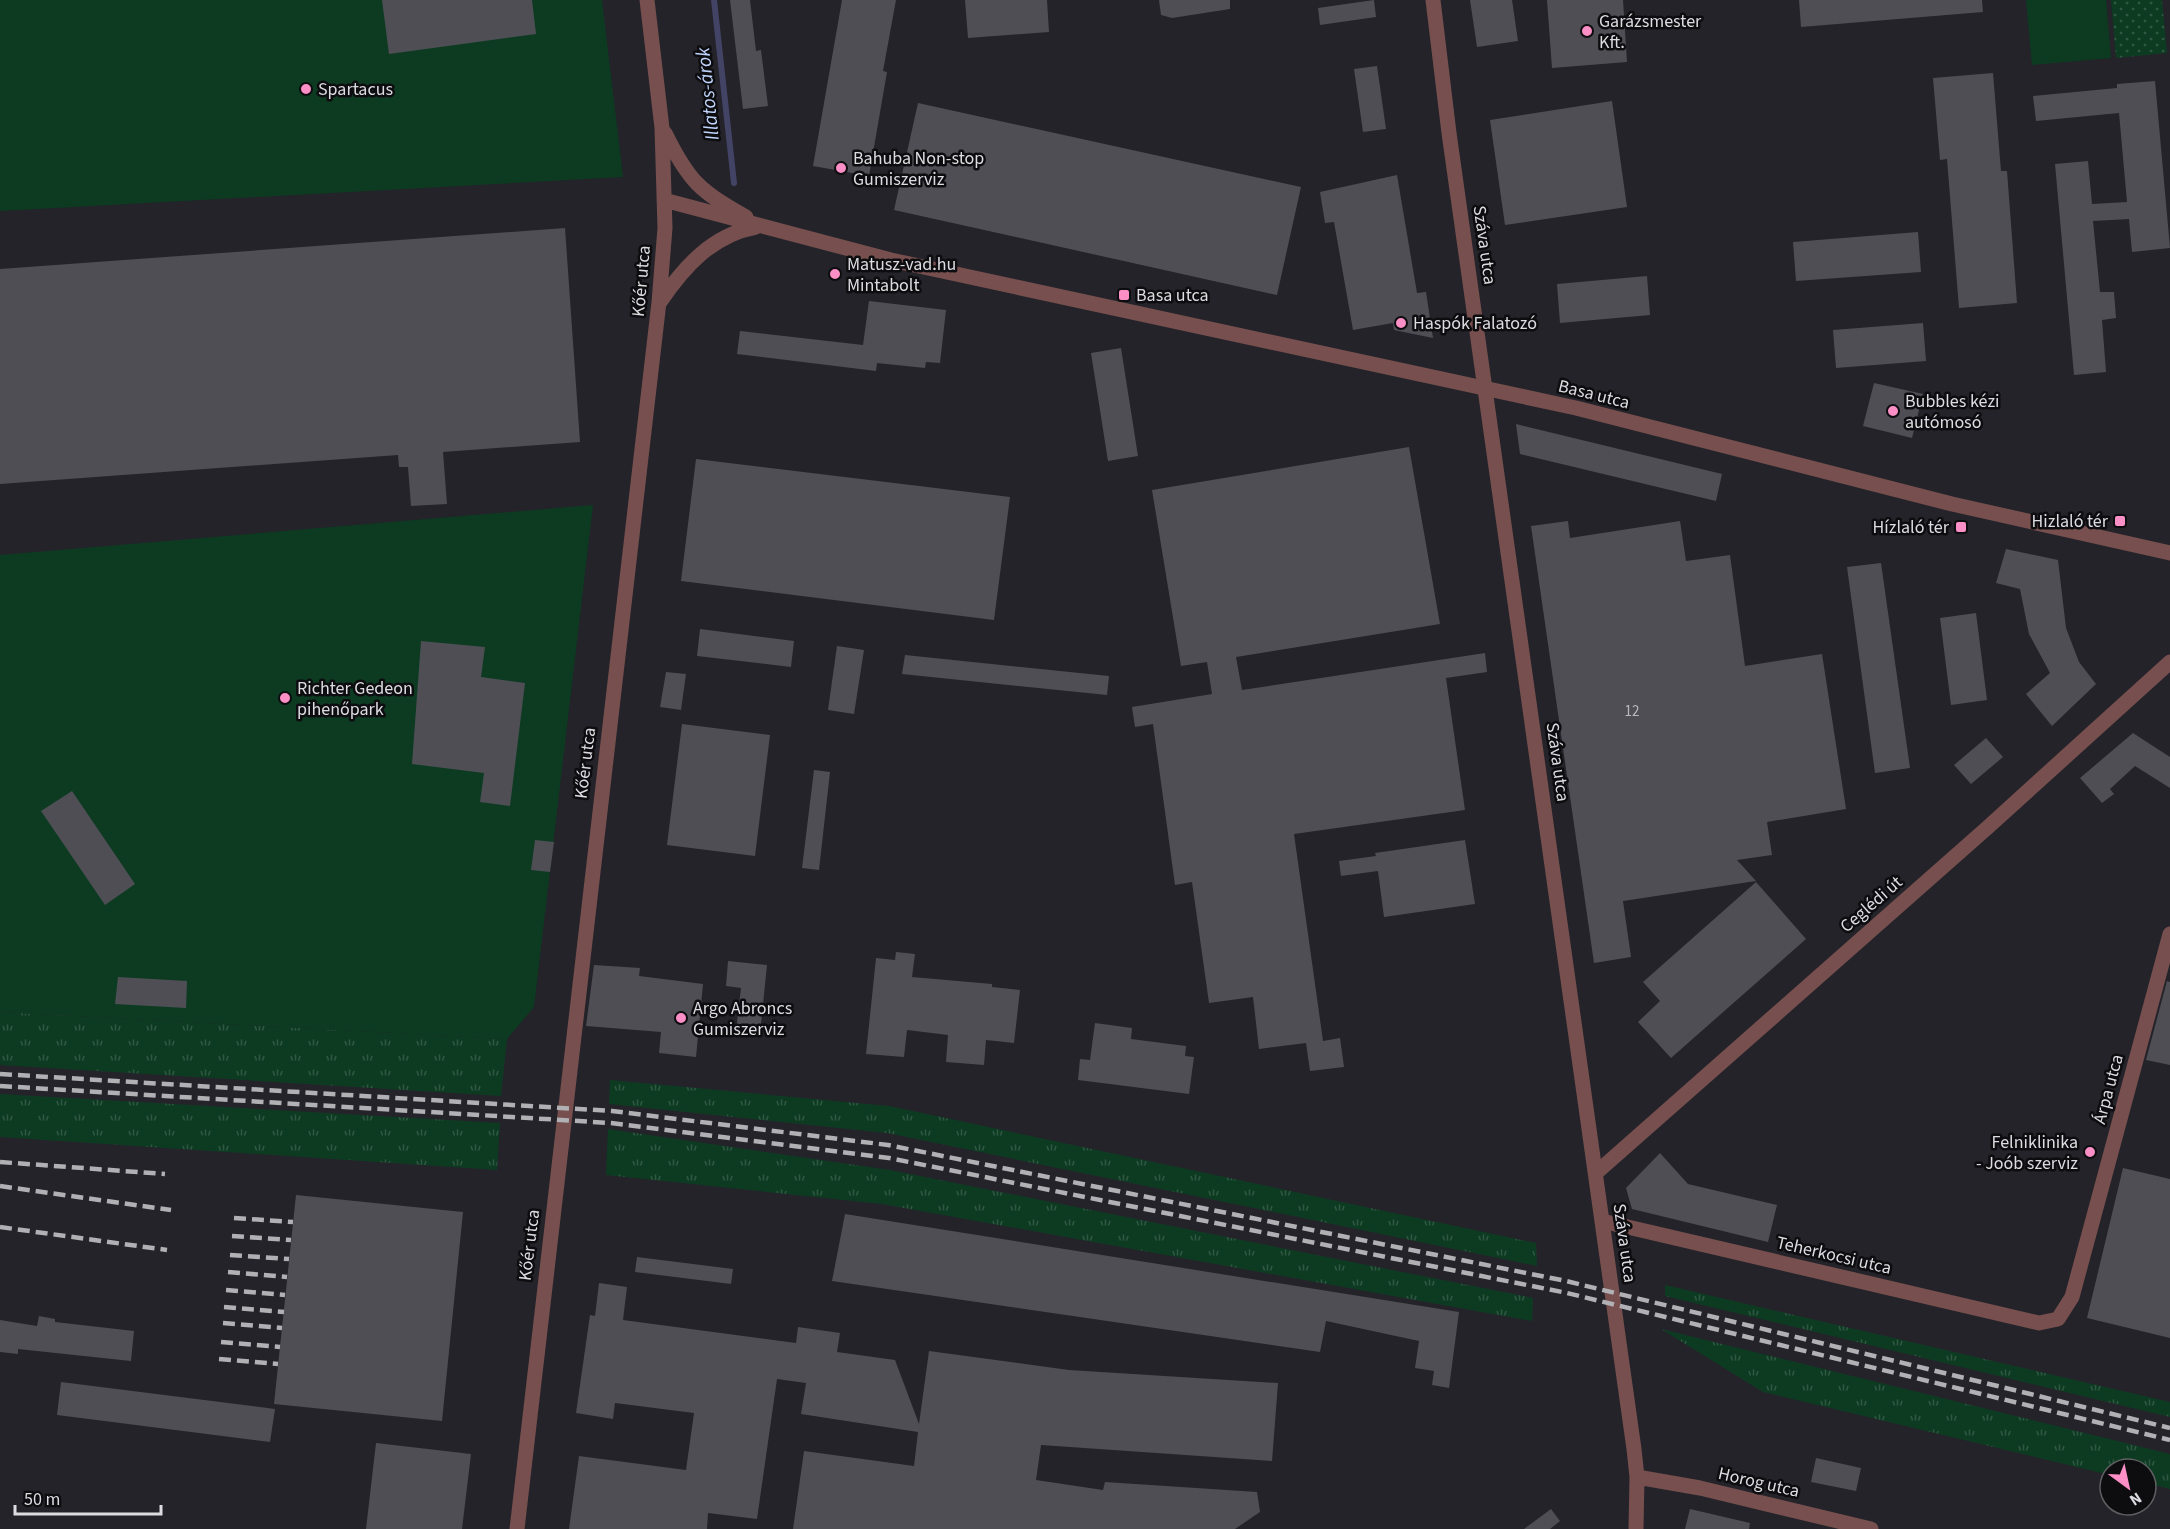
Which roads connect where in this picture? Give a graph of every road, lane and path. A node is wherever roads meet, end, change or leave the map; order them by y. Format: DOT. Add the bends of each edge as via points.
graph roads {
  1 [pos="647,0"];
  2 [pos="1433,0"];
  3 [pos="662,128"];
  4 [pos="664,200"];
  5 [pos="762,225"];
  6 [pos="659,302"];
  7 [pos="1486,389"];
  8 [pos="2170,553"];
  9 [pos="2170,662"];
  10 [pos="2170,934"];
  11 [pos="1596,1173"];
  12 [pos="1602,1221"];
  13 [pos="2058,1320"];
  14 [pos="1637,1477"];
  15 [pos="517,1529"];
  16 [pos="1635,1529"];
  17 [pos="1871,1529"];
  1 -- 3 [label="street, Kőér utca"];
  2 -- 7 [label="street, Száva utca"];
  3 -- 4 [label="street, Kőér utca"];
  3 -- 5 [label="street, Basa utca" via="691,178 707,195"];
  4 -- 5 [label="street, Basa utca"];
  4 -- 6 [label="street, Kőér utca"];
  5 -- 6 [label="street" via="738,230 719,240 680,273"];
  5 -- 7 [label="street, Basa utca" via="891,260"];
  6 -- 15 [label="street, Kőér utca"];
  7 -- 8 [label="street, Basa utca" via="1576,408 1952,504"];
  7 -- 11 [label="street, Száva utca"];
  9 -- 11 [label="street, Ceglédi út"];
  10 -- 13 [label="street, Árpa utca" via="2072,1298"];
  11 -- 12 [label="street, Száva utca"];
  12 -- 13 [label="street, Teherkocsi utca" via="2039,1323"];
  12 -- 14 [label="street, Száva utca"];
  14 -- 16 [label="street, Száva utca"];
  14 -- 17 [label="street, Horog utca"];
}
